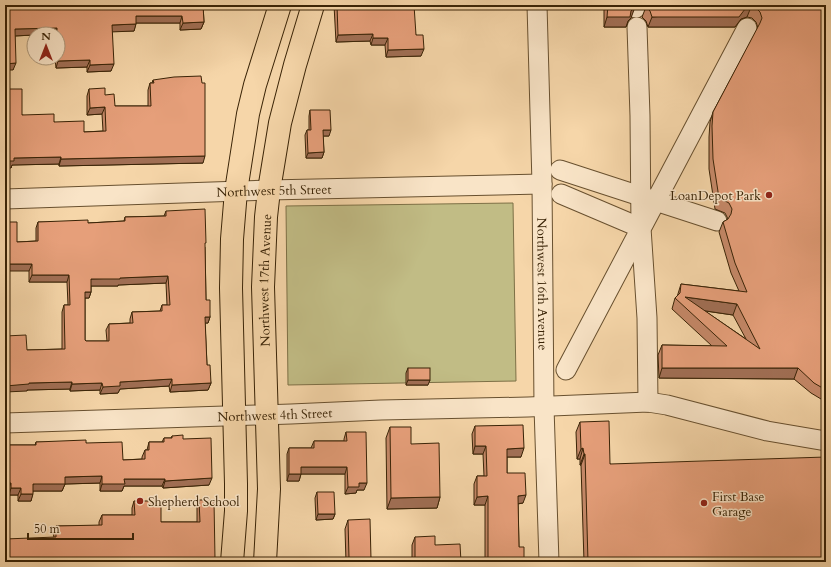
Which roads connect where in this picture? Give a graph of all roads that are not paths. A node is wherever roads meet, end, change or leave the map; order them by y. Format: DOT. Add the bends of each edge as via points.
graph roads {
  1 [pos="280,5"];
  2 [pos="313,5"];
  3 [pos="537,5"];
  4 [pos="637,27"];
  5 [pos="747,28"];
  6 [pos="560,170"];
  7 [pos="542,184"];
  8 [pos="269,190"];
  9 [pos="236,191"];
  10 [pos="561,194"];
  11 [pos="648,198"];
  12 [pos="5,199"];
  13 [pos="716,221"];
  14 [pos="641,228"];
  15 [pos="566,370"];
  16 [pos="648,402"];
  17 [pos="544,407"];
  18 [pos="268,414"];
  19 [pos="235,416"];
  20 [pos="5,423"];
  21 [pos="826,441"];
  22 [pos="232,562"];
  23 [pos="264,562"];
  24 [pos="549,562"];
  1 -- 9 [label="main road" via="252,100"];
  2 -- 8 [label="main road, Northwest 17th Avenue" via="280,123"];
  3 -- 7 [label="street, Northwest 16th Avenue"];
  4 -- 11 [label="street" via="640,116"];
  5 -- 11 [label="street"];
  6 -- 11 [label="street"];
  7 -- 8 [label="street, Northwest 5th Street"];
  7 -- 17 [label="street, Northwest 16th Avenue"];
  8 -- 9 [label="street, Northwest 5th Street"];
  8 -- 18 [label="main road, Northwest 17th Avenue" via="263,287"];
  9 -- 12 [label="street, Northwest 5th Street"];
  9 -- 19 [label="main road" via="231,288"];
  10 -- 14 [label="street"];
  11 -- 13 [label="street"];
  11 -- 14 [label="street"];
  14 -- 15 [label="street"];
  14 -- 16 [label="street" via="647,318"];
  16 -- 17 [label="street, Northwest 4th Street"];
  16 -- 21 [label="street, Northwest 4th Street" via="667,404 767,431"];
  17 -- 18 [label="street, Northwest 4th Street"];
  17 -- 24 [label="street, Northwest 16th Avenue"];
  18 -- 19 [label="street, Northwest 4th Street"];
  18 -- 23 [label="main road, Northwest 17th Avenue" via="269,489"];
  19 -- 20 [label="street, Northwest 4th Street"];
  19 -- 22 [label="main road" via="236,511"];
}
